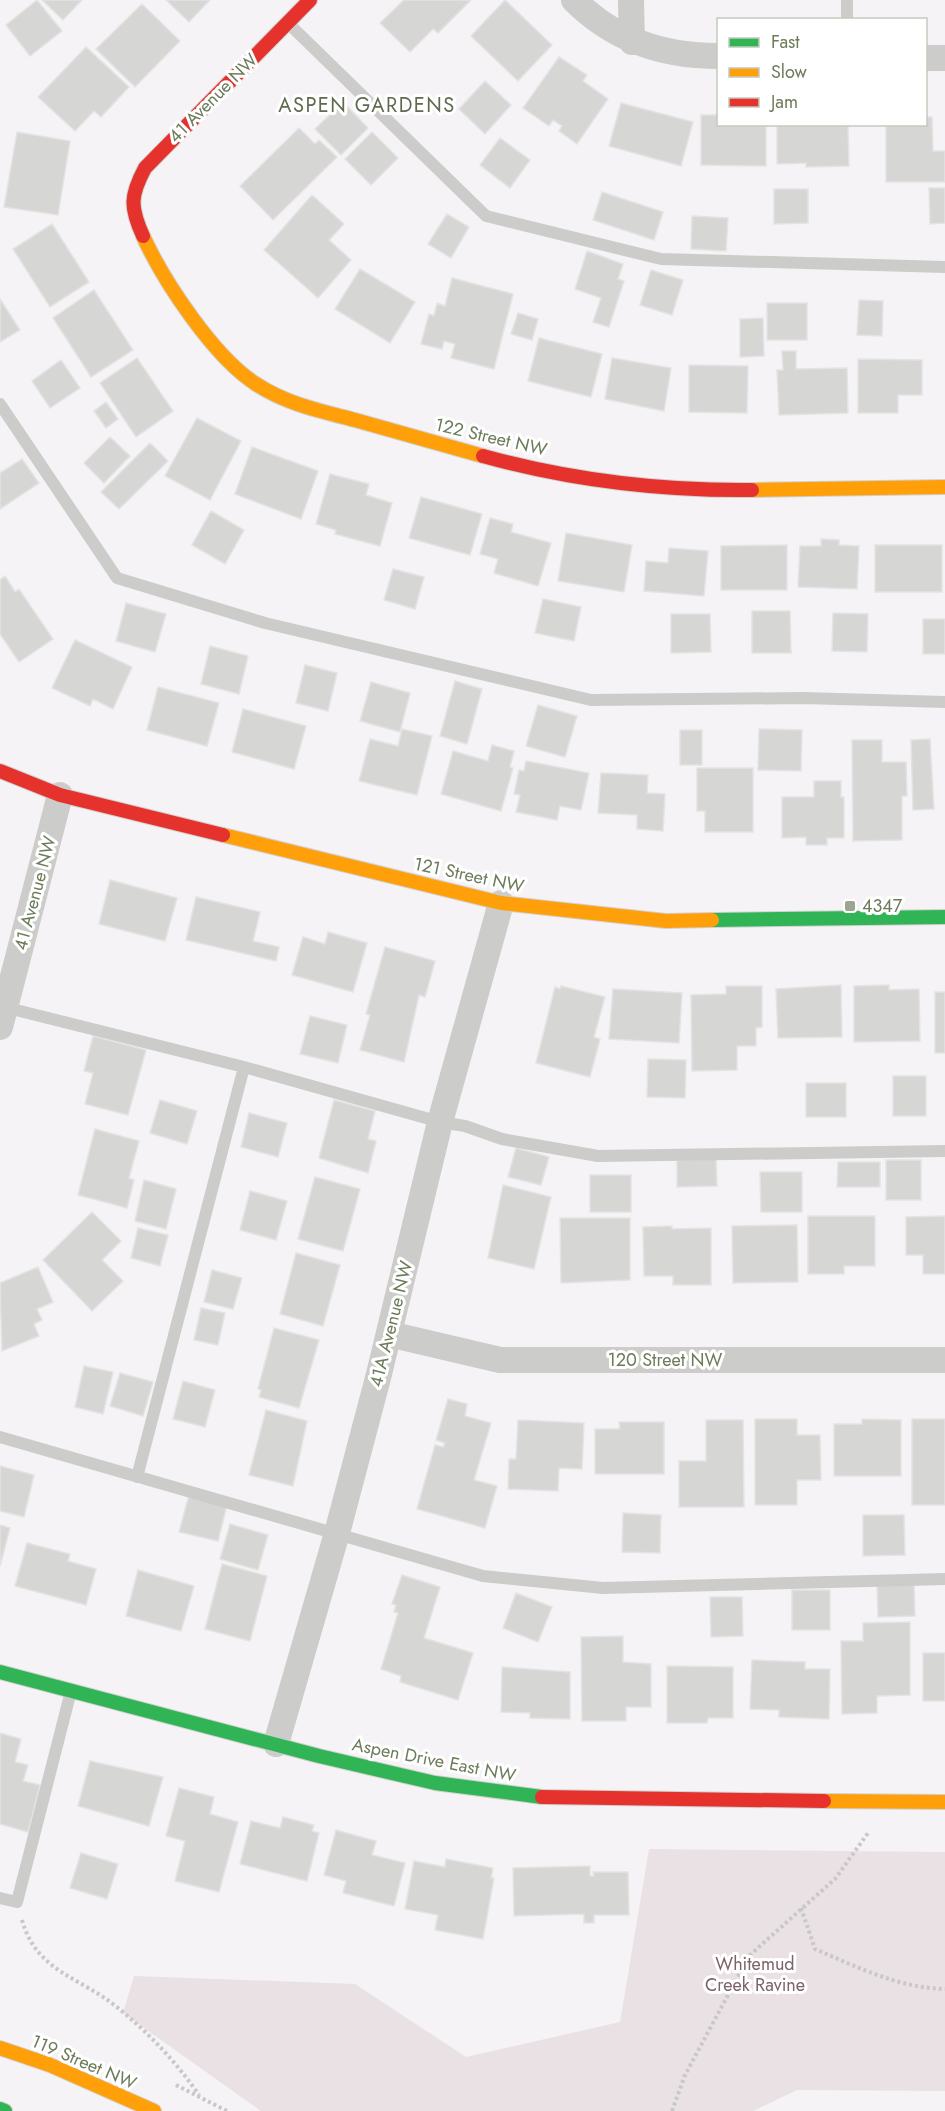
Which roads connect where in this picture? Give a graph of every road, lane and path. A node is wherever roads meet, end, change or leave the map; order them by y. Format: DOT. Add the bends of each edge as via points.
graph roads {
  1 [pos="310,0"];
  2 [pos="574,0"];
  3 [pos="631,0"];
  4 [pos="847,0"];
  5 [pos="847,18"];
  6 [pos="288,23"];
  7 [pos="632,42"];
  8 [pos="717,56"];
  9 [pos="927,58"];
  10 [pos="945,58"];
  11 [pos="132,206"];
  12 [pos="945,267"];
  13 [pos="0,404"];
  14 [pos="945,487"];
  15 [pos="945,702"];
  16 [pos="0,771"];
  17 [pos="60,795"];
  18 [pos="501,903"];
  19 [pos="945,917"];
  20 [pos="2,1013"];
  21 [pos="244,1067"];
  22 [pos="440,1122"];
  23 [pos="945,1151"];
  24 [pos="389,1334"];
  25 [pos="945,1360"];
  26 [pos="0,1437"];
  27 [pos="137,1476"];
  28 [pos="337,1533"];
  29 [pos="945,1579"];
  30 [pos="0,1672"];
  31 [pos="71,1690"];
  32 [pos="276,1744"];
  33 [pos="945,1802"];
  34 [pos="890,1804"];
  35 [pos="0,1898"];
  36 [pos="17,1902"];
  37 [pos="801,1908"];
  38 [pos="945,1989"];
  39 [pos="0,2048"];
  40 [pos="199,2095"];
  41 [pos="0,2109"];
  42 [pos="5,2111"];
  43 [pos="154,2111"];
  44 [pos="672,2111"];
  1 -- 6 [label="street, 41 Avenue NW"];
  2 -- 7 [label="street" via="599,22"];
  3 -- 7 [label="street"];
  4 -- 5 [label="lane"];
  6 -- 11 [label="street, 41 Avenue NW" via="145,168 136,185"];
  6 -- 12 [label="lane" via="486,216 661,259"];
  7 -- 8 [label="street" via="687,56"];
  9 -- 10 [label="street"];
  11 -- 14 [label="street, 122 Street NW" via="141,234 215,348 253,383 278,398 488,457 652,487"];
  13 -- 15 [label="lane" via="117,578 265,623 591,700 803,698"];
  16 -- 17 [label="street, 121 Street NW"];
  17 -- 18 [label="street, 121 Street NW"];
  17 -- 20 [label="street, 41 Avenue NW"];
  18 -- 19 [label="street, 121 Street NW" via="666,921"];
  18 -- 22 [label="street, 41A Avenue NW"];
  20 -- 21 [label="lane"];
  21 -- 22 [label="lane"];
  21 -- 27 [label="lane"];
  22 -- 23 [label="lane" via="502,1139 598,1156"];
  22 -- 24 [label="street, 41A Avenue NW"];
  24 -- 25 [label="street, 120 Street NW" via="500,1360"];
  24 -- 28 [label="street, 41A Avenue NW"];
  26 -- 27 [label="lane"];
  27 -- 28 [label="lane"];
  28 -- 29 [label="lane" via="483,1576 603,1588"];
  28 -- 32 [label="street, 41A Avenue NW"];
  30 -- 31 [label="street, Aspen Drive East NW"];
  31 -- 32 [label="street, Aspen Drive East NW"];
  31 -- 36 [label="lane"];
  32 -- 34 [label="street, Aspen Drive East NW" via="435,1782 509,1794 572,1799"];
  33 -- 34 [label="street, Aspen Drive East NW"];
  34 -- 37 [label="path" via="835,1879"];
  35 -- 36 [label="lane"];
  36 -- 40 [label="path" via="25,1930 48,1965 117,2007 165,2050"];
  37 -- 38 [label="path" via="815,1949 920,1988"];
  37 -- 44 [label="path" via="749,1956 684,2075"];
  39 -- 43 [label="street, 119 Street NW" via="50,2065"];
  41 -- 42 [label="street"];
}
